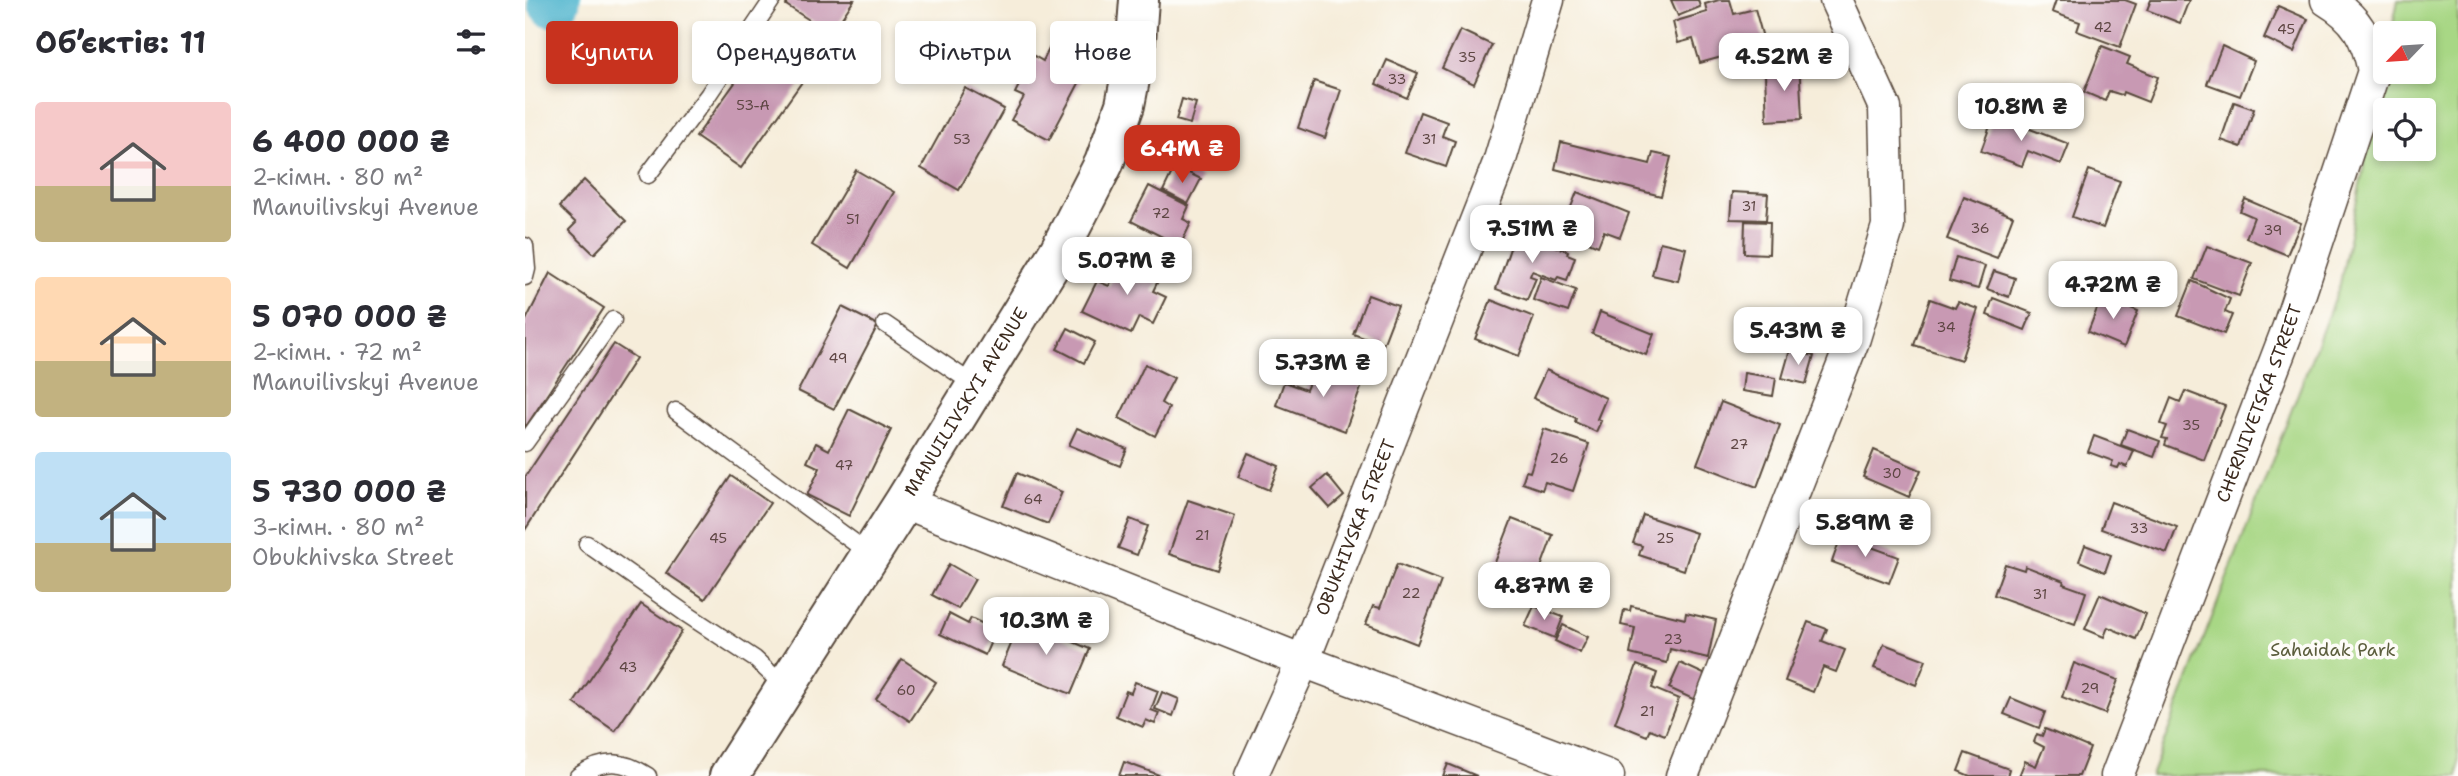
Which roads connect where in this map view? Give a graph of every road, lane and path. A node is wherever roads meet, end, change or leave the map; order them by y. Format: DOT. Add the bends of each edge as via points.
graph roads {
  1 [pos="772,0"];
  2 [pos="1139,0"];
  3 [pos="1548,0"];
  4 [pos="1836,0"];
  5 [pos="2327,0"];
  6 [pos="648,175"];
  7 [pos="525,246"];
  8 [pos="525,277"];
  9 [pos="613,320"];
  10 [pos="885,324"];
  11 [pos="976,386"];
  12 [pos="676,411"];
  13 [pos="525,443"];
  14 [pos="904,502"];
  15 [pos="587,544"];
  16 [pos="870,554"];
  17 [pos="1303,661"];
  18 [pos="785,687"];
  19 [pos="578,776"];
  20 [pos="648,776"];
  21 [pos="729,776"];
  22 [pos="1251,776"];
  23 [pos="1608,776"];
  24 [pos="1682,776"];
  25 [pos="2117,776"];
  1 -- 6 [label="lane"];
  2 -- 11 [label="main road, MANUILIVSKYI AVENUE" via="1125,105 1104,163 1059,251"];
  3 -- 17 [label="street, OBUKHIVSKA STREET" via="1499,163"];
  4 -- 24 [label="street" via="1885,108 1888,226 1854,338"];
  5 -- 25 [label="street, CHERNIVETSKA STREET" via="2358,27 2374,71 2288,329"];
  7 -- 8 [label="lane"];
  9 -- 13 [label="lane"];
  10 -- 11 [label="lane"];
  11 -- 14 [label="main road, MANUILIVSKYI AVENUE"];
  12 -- 16 [label="lane"];
  14 -- 16 [label="main road, MANUILIVSKYI AVENUE"];
  14 -- 17 [label="street"];
  15 -- 18 [label="lane" via="755,659"];
  16 -- 18 [label="main road, MANUILIVSKYI AVENUE"];
  17 -- 22 [label="street, OBUKHIVSKA STREET"];
  17 -- 23 [label="street"];
  18 -- 21 [label="main road, MANUILIVSKYI AVENUE"];
  19 -- 20 [label="lane" via="594,765 613,762"];
}
